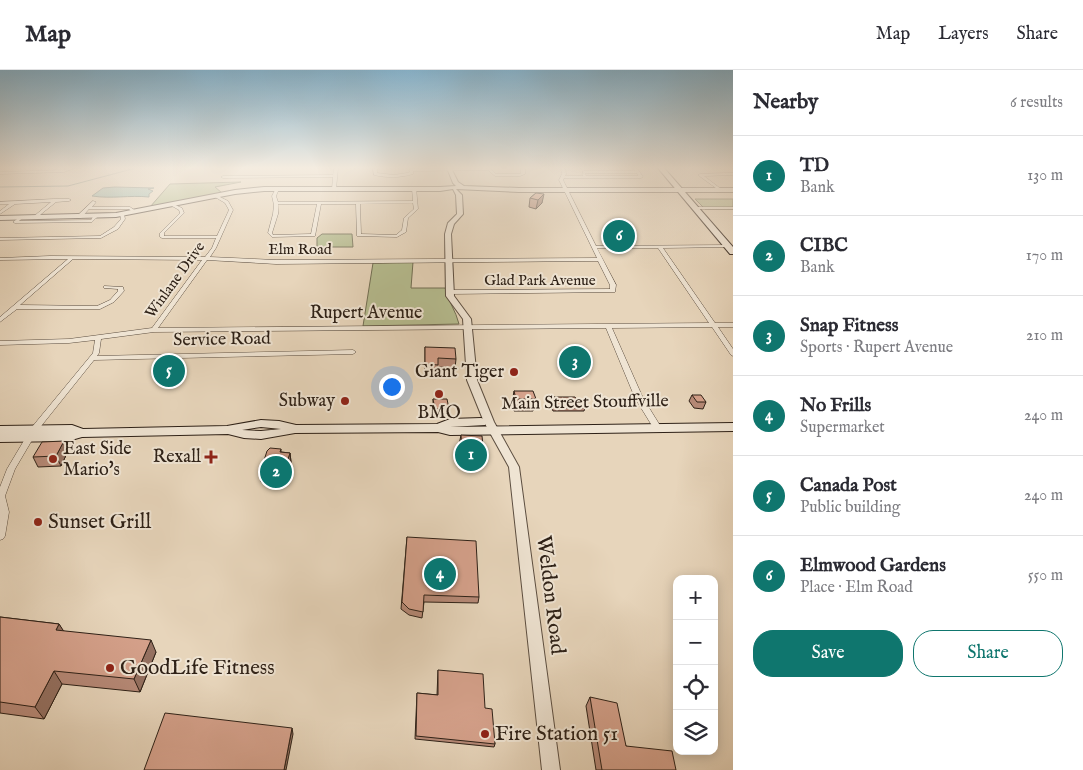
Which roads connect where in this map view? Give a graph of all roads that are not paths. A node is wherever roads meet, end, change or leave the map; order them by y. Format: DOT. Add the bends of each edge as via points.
graph roads {
  1 [pos="46,201"];
  2 [pos="55,201"];
  3 [pos="194,201"];
  4 [pos="225,201"];
  5 [pos="459,201"];
  6 [pos="571,201"];
  7 [pos="689,201"];
  8 [pos="94,202"];
  9 [pos="319,202"];
  10 [pos="358,202"];
  11 [pos="416,202"];
  12 [pos="0,203"];
  13 [pos="13,203"];
  14 [pos="277,203"];
  15 [pos="173,205"];
  16 [pos="88,208"];
  17 [pos="695,208"];
  18 [pos="733,208"];
  19 [pos="135,212"];
  20 [pos="0,213"];
  21 [pos="122,214"];
  22 [pos="96,216"];
  23 [pos="79,217"];
  24 [pos="0,218"];
  25 [pos="20,218"];
  26 [pos="35,218"];
  27 [pos="218,237"];
  28 [pos="0,239"];
  29 [pos="660,246"];
  30 [pos="594,247"];
  31 [pos="730,249"];
  32 [pos="207,258"];
  33 [pos="71,259"];
  34 [pos="599,259"];
  35 [pos="450,260"];
  36 [pos="1,261"];
  37 [pos="106,287"];
  38 [pos="450,292"];
  39 [pos="14,308"];
  40 [pos="0,320"];
  41 [pos="713,325"];
  42 [pos="733,325"];
  43 [pos="608,326"];
  44 [pos="468,327"];
  45 [pos="154,330"];
  46 [pos="98,337"];
  47 [pos="0,343"];
  48 [pos="353,352"];
  49 [pos="733,354"];
  50 [pos="92,358"];
  51 [pos="733,419"];
  52 [pos="655,423"];
  53 [pos="492,426"];
  54 [pos="733,427"];
  55 [pos="0,430"];
  56 [pos="32,433"];
  57 [pos="0,438"];
  58 [pos="0,536"];
  59 [pos="551,770"];
  1 -- 13 [label="street"];
  2 -- 26 [label="street"];
  3 -- 15 [label="street"];
  4 -- 27 [label="street, Winlane Drive" via="231,206"];
  5 -- 35 [label="street" via="460,214 451,224 448,234"];
  6 -- 30 [label="street, Glad Park Avenue"];
  7 -- 17 [label="main road"];
  8 -- 16 [label="street"];
  9 -- 10 [label="street"];
  9 -- 14 [label="street"];
  9 -- 14 [label="street" via="315,233 308,237 271,235"];
  10 -- 11 [label="street"];
  10 -- 11 [label="street" via="359,235 393,236 404,231 406,218 416,209"];
  12 -- 13 [label="street"];
  13 -- 20 [label="street"];
  15 -- 19 [label="street"];
  15 -- 27 [label="street" via="182,213 162,233 162,237"];
  16 -- 19 [label="street" via="130,208"];
  16 -- 23 [label="street"];
  17 -- 18 [label="street"];
  17 -- 31 [label="main road"];
  19 -- 21 [label="street"];
  21 -- 22 [label="street"];
  21 -- 28 [label="street" via="121,223 102,237"];
  22 -- 23 [label="street"];
  22 -- 25 [label="street" via="92,221 15,222"];
  23 -- 26 [label="street"];
  24 -- 25 [label="street"];
  25 -- 26 [label="street"];
  27 -- 32 [label="street, Winlane Drive"];
  29 -- 30 [label="street"];
  29 -- 31 [label="street"];
  29 -- 41 [label="street"];
  30 -- 34 [label="street, Glad Park Avenue"];
  32 -- 33 [label="street, Elm Road"];
  32 -- 35 [label="street, Elm Road" via="268,262"];
  32 -- 45 [label="street, Winlane Drive"];
  33 -- 36 [label="street, Elm Road" via="50,257"];
  33 -- 39 [label="street"];
  34 -- 35 [label="street, Elm Road"];
  34 -- 38 [label="street, Glad Park Avenue" via="613,291"];
  35 -- 38 [label="street"];
  37 -- 39 [label="street" via="121,288 121,291 112,302 98,308"];
  38 -- 44 [label="street" via="454,304 465,314"];
  39 -- 40 [label="street"];
  41 -- 42 [label="street, Rupert Avenue"];
  41 -- 43 [label="street, Rupert Avenue"];
  41 -- 49 [label="street"];
  43 -- 44 [label="street, Rupert Avenue"];
  43 -- 52 [label="street" via="640,400"];
  44 -- 45 [label="street, Rupert Avenue"];
  44 -- 53 [label="street, Weldon Road" via="472,380"];
  45 -- 46 [label="street, Rupert Avenue"];
  46 -- 47 [label="street, Rupert Avenue"];
  46 -- 50 [label="street"];
  48 -- 50 [label="street, Service Road"];
  50 -- 56 [label="street"];
  51 -- 52 [label="main road, Main Street Stouffville"];
  52 -- 53 [label="main road, Main Street Stouffville"];
  52 -- 54 [label="main road, Main Street Stouffville"];
  53 -- 56 [label="main road, Main Street Stouffville" via="450,431 438,428 294,429 264,434 238,434 228,430 68,436"];
  53 -- 59 [label="street, Weldon Road" via="514,467"];
  55 -- 56 [label="main road, Main Street Stouffville"];
  56 -- 57 [label="main road, Main Street Stouffville"];
  56 -- 58 [label="street" via="10,469 1,496 6,510"];
}
